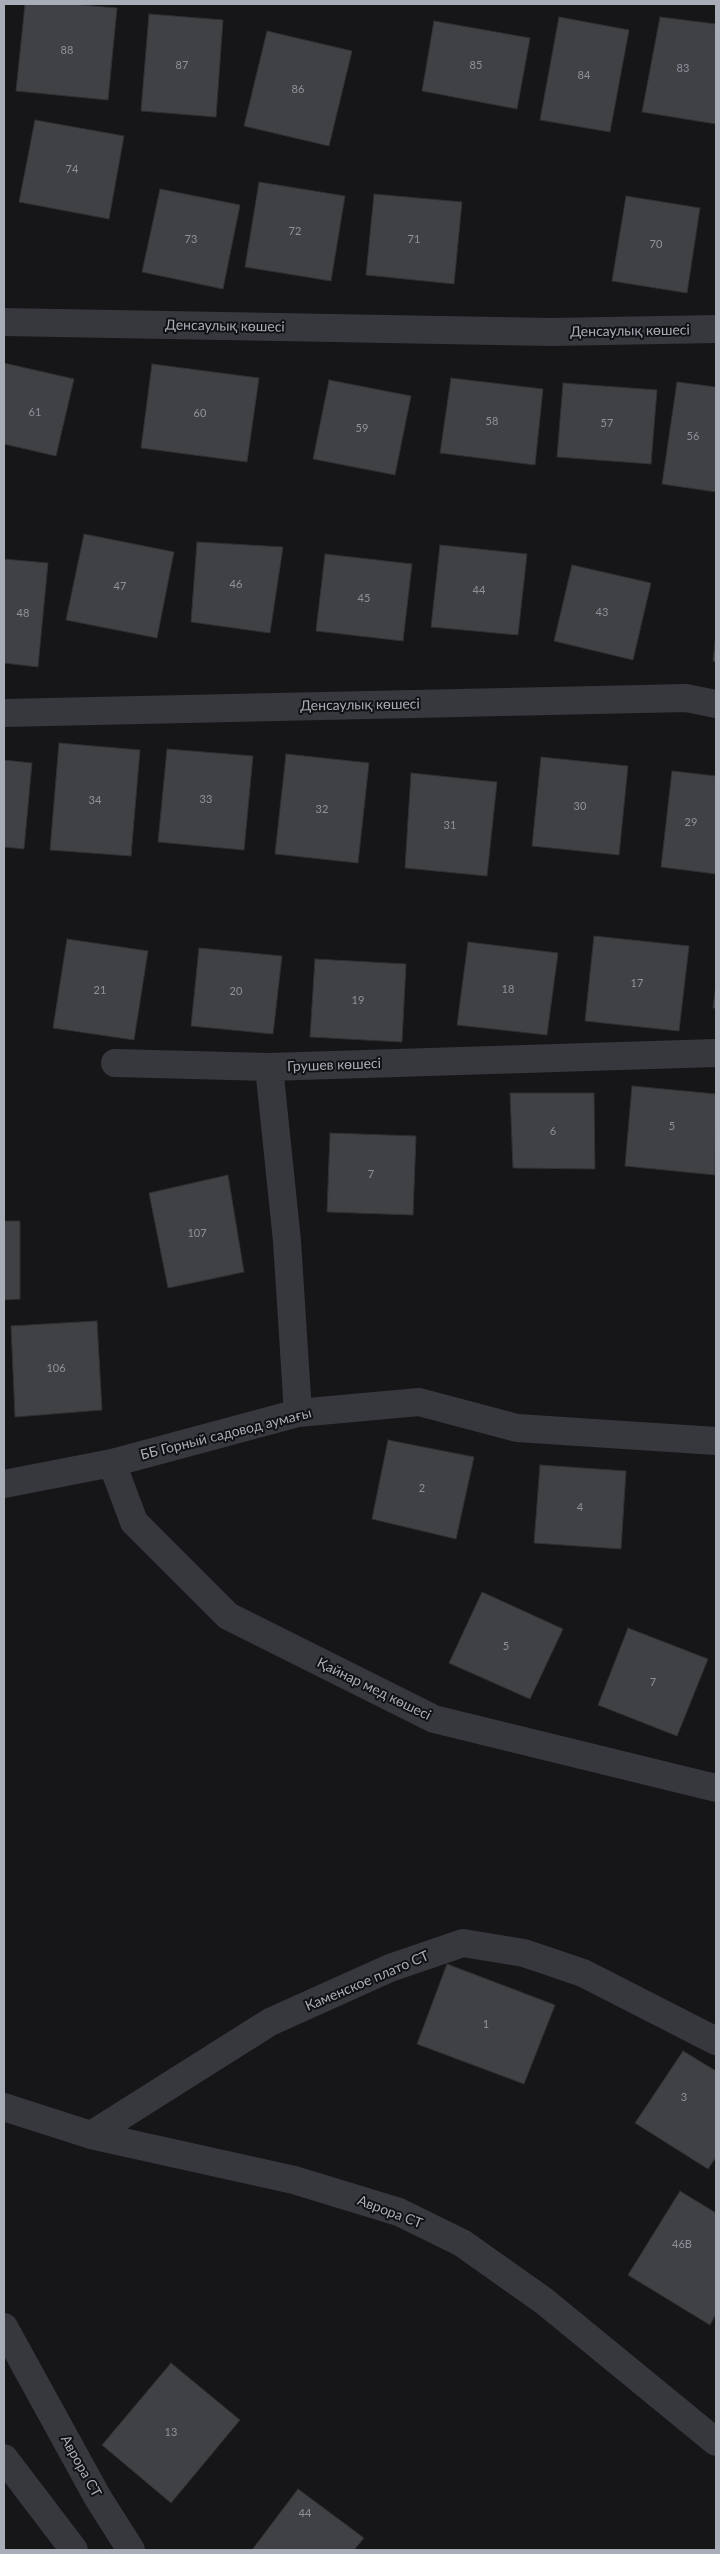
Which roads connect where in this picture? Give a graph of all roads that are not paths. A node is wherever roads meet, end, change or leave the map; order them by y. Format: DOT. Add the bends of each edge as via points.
graph roads {
  1 [pos="4,322"];
  2 [pos="716,329"];
  3 [pos="716,704"];
  4 [pos="4,713"];
  5 [pos="716,1053"];
  6 [pos="116,1063"];
  7 [pos="269,1067"];
  8 [pos="298,1413"];
  9 [pos="716,1441"];
  10 [pos="112,1463"];
  11 [pos="4,1484"];
  12 [pos="716,1788"];
  13 [pos="716,2041"];
  14 [pos="4,2107"];
  15 [pos="92,2135"];
  16 [pos="4,2328"];
  17 [pos="716,2442"];
  18 [pos="4,2458"];
  19 [pos="74,2550"];
  20 [pos="131,2550"];
  1 -- 2 [label="street, Денсаулық көшесі" via="551,332"];
  3 -- 4 [label="street, Денсаулық көшесі" via="686,698"];
  5 -- 7 [label="street, Грушев көшесі"];
  6 -- 7 [label="street"];
  7 -- 8 [label="street, Грушев көшесі" via="287,1241"];
  8 -- 9 [label="street, ББ Горный садовод аумағы" via="419,1402 516,1428"];
  8 -- 10 [label="street, ББ Горный садовод аумағы"];
  10 -- 11 [label="street, ББ Горный садовод аумағы"];
  10 -- 12 [label="street, Қайнар мед көшесі" via="134,1522 228,1616 434,1719"];
  13 -- 15 [label="street, Каменское плато СТ" via="583,1973 524,1953 463,1943 390,1968 270,2022"];
  14 -- 15 [label="street, Аврора СТ"];
  15 -- 17 [label="street, Аврора СТ" via="294,2180 399,2212 454,2239 544,2300"];
  16 -- 20 [label="street, Аврора СТ" via="98,2498"];
  18 -- 19 [label="street"];
}
